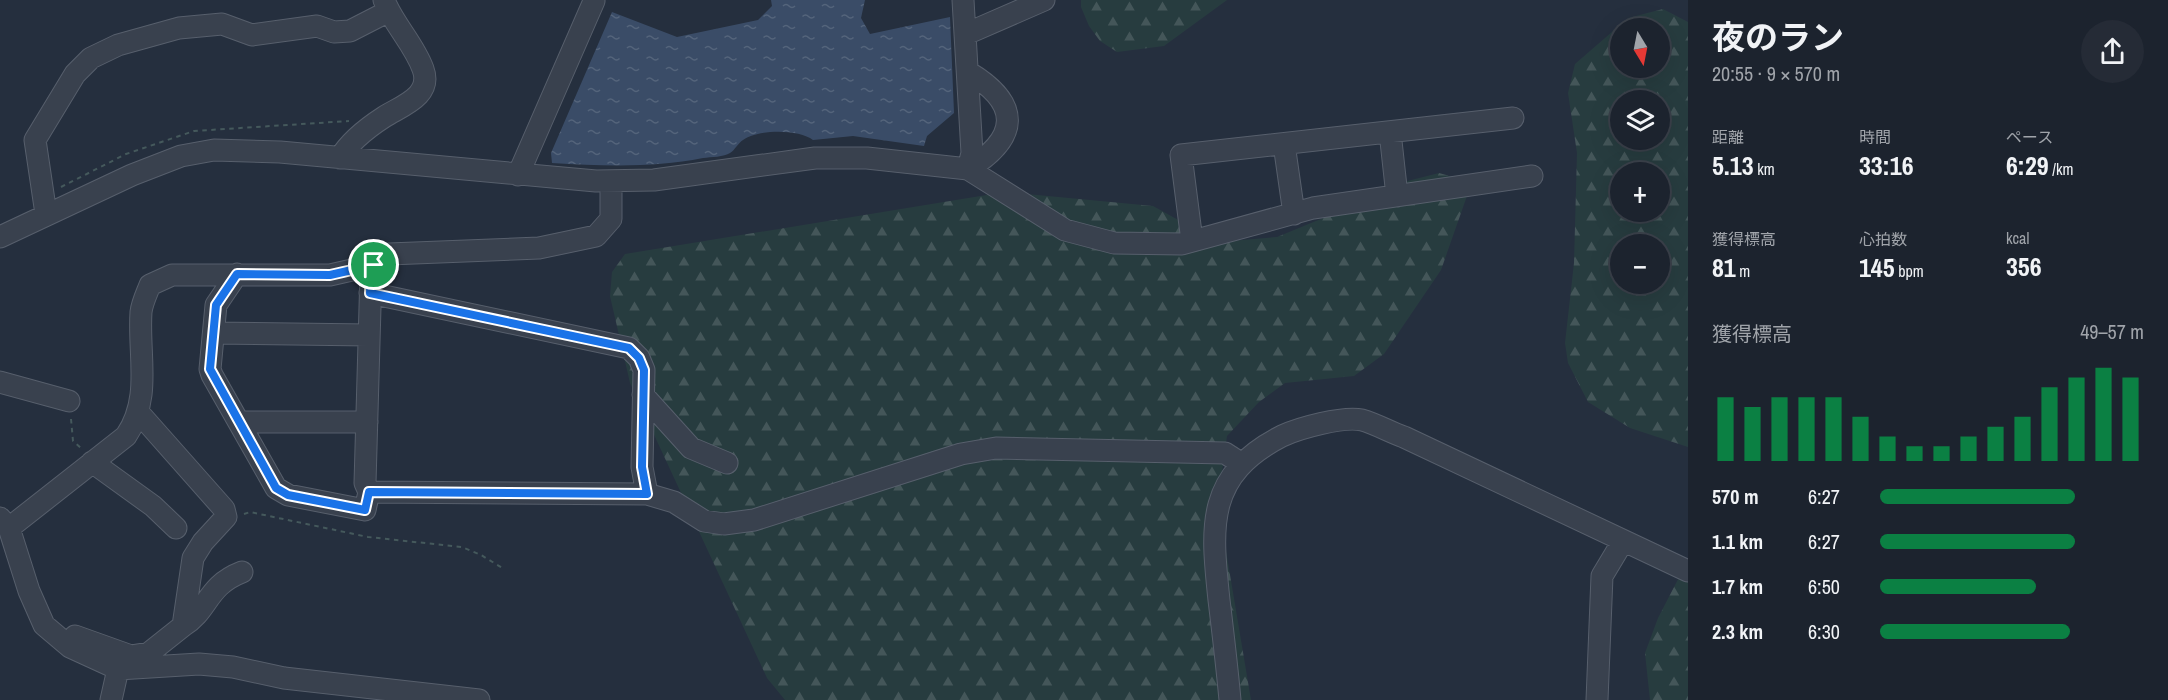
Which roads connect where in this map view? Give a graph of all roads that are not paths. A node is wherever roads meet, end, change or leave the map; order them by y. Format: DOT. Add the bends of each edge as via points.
graph roads {
  1 [pos="963,0"];
  2 [pos="1044,0"];
  3 [pos="594,1"];
  4 [pos="386,6"];
  5 [pos="966,34"];
  6 [pos="968,72"];
  7 [pos="1513,118"];
  8 [pos="1390,132"];
  9 [pos="1284,144"];
  10 [pos="340,158"];
  11 [pos="968,169"];
  12 [pos="518,175"];
  13 [pos="1532,176"];
  14 [pos="611,181"];
  15 [pos="1397,196"];
  16 [pos="46,214"];
  17 [pos="1294,214"];
  18 [pos="0,237"];
  19 [pos="1192,242"];
  20 [pos="374,265"];
  21 [pos="237,274"];
  22 [pos="370,293"];
  23 [pos="214,333"];
  24 [pos="369,335"];
  25 [pos="0,382"];
  26 [pos="643,395"];
  27 [pos="69,401"];
  28 [pos="138,413"];
  29 [pos="239,422"];
  30 [pos="367,422"];
  31 [pos="88,456"];
  32 [pos="727,463"];
  33 [pos="1242,464"];
  34 [pos="369,492"];
  35 [pos="647,494"];
  36 [pos="5,523"];
  37 [pos="176,528"];
  38 [pos="1623,541"];
  39 [pos="1688,571"];
  40 [pos="242,572"];
  41 [pos="183,626"];
  42 [pos="49,630"];
  43 [pos="118,669"];
  44 [pos="111,700"];
  45 [pos="479,700"];
  46 [pos="1230,700"];
  47 [pos="1597,700"];
  1 -- 5 [label="street"];
  2 -- 5 [label="street"];
  3 -- 12 [label="street"];
  4 -- 10 [label="street" via="424,70 423,87 414,101 348,144"];
  4 -- 16 [label="street" via="350,31 334,32 317,26 252,35 222,24 179,28 118,45 91,58 75,74 35,141"];
  5 -- 6 [label="street"];
  6 -- 11 [label="street" via="972,153"];
  6 -- 11 [label="street" via="1003,101 1009,127 1003,140"];
  7 -- 8 [label="street"];
  8 -- 9 [label="street"];
  8 -- 15 [label="street"];
  9 -- 17 [label="street"];
  9 -- 19 [label="street" via="1181,155"];
  10 -- 12 [label="street"];
  10 -- 16 [label="street" via="214,150 181,156"];
  11 -- 14 [label="street" via="867,158 815,158 654,180"];
  11 -- 19 [label="street" via="1065,230 1114,243"];
  12 -- 14 [label="street"];
  13 -- 15 [label="street"];
  14 -- 20 [label="street" via="611,219 596,236 524,250 389,254"];
  15 -- 17 [label="street"];
  16 -- 18 [label="street"];
  17 -- 19 [label="street"];
  20 -- 21 [label="street" via="330,275"];
  20 -- 22 [label="street"];
  21 -- 23 [label="street" via="216,305"];
  21 -- 28 [label="street" via="172,274 150,285 141,309"];
  22 -- 24 [label="street"];
  22 -- 26 [label="street" via="629,348 644,370"];
  23 -- 24 [label="street"];
  23 -- 29 [label="street" via="210,369"];
  24 -- 30 [label="street"];
  25 -- 27 [label="street"];
  26 -- 32 [label="street" via="691,448"];
  26 -- 35 [label="street" via="642,467"];
  28 -- 31 [label="street" via="126,436"];
  28 -- 41 [label="street" via="224,509 226,517 193,558"];
  29 -- 30 [label="street"];
  29 -- 34 [label="street" via="276,488 288,495 365,510"];
  30 -- 34 [label="street" via="365,483"];
  31 -- 36 [label="street"];
  31 -- 37 [label="street"];
  33 -- 35 [label="street" via="1225,453 996,448 961,453 754,520 724,524 704,521 674,502"];
  33 -- 38 [label="street" via="1258,448 1291,432 1360,420"];
  33 -- 46 [label="street" via="1235,470 1216,510 1213,542"];
  34 -- 35 [label="street"];
  36 -- 42 [label="street" via="29,591"];
  38 -- 39 [label="street"];
  38 -- 47 [label="street" via="1602,576"];
  40 -- 41 [label="street" via="218,585 194,619"];
  41 -- 42 [label="street" via="149,653 131,656 59,627"];
  42 -- 43 [label="street" via="70,647"];
  43 -- 44 [label="street"];
  43 -- 45 [label="street" via="198,664 233,667 284,678"];
}
